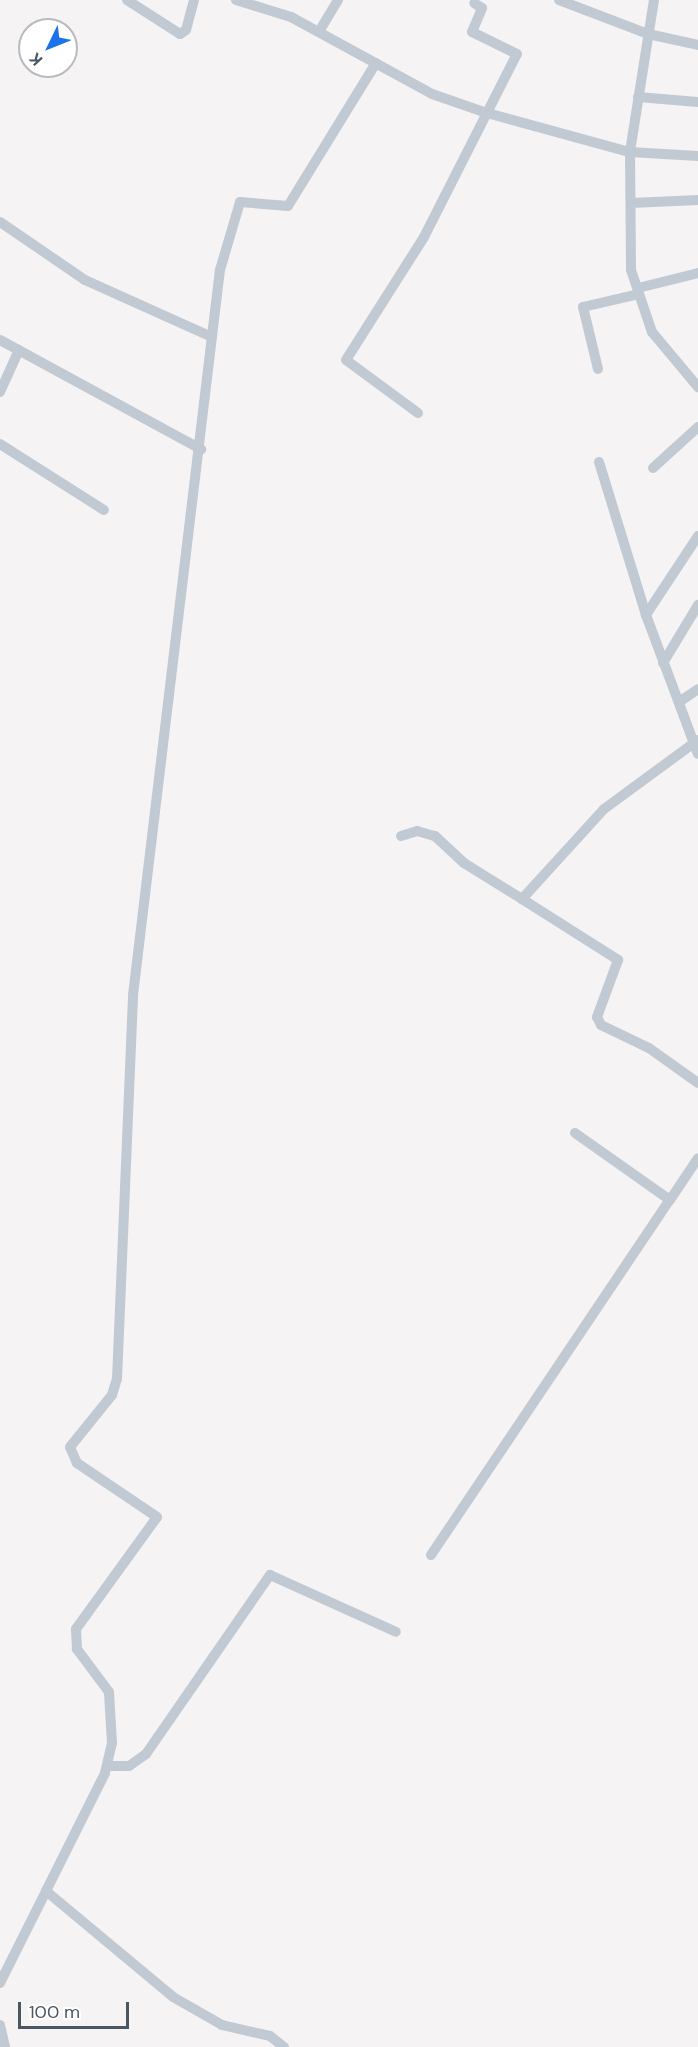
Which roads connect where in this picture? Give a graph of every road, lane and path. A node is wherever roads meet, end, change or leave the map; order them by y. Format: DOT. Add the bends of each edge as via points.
graph roads {
  1 [pos="128,0"];
  2 [pos="194,0"];
  3 [pos="236,0"];
  4 [pos="338,0"];
  5 [pos="559,0"];
  6 [pos="654,0"];
  7 [pos="474,3"];
  8 [pos="320,30"];
  9 [pos="648,34"];
  10 [pos="698,45"];
  11 [pos="376,63"];
  12 [pos="638,97"];
  13 [pos="698,102"];
  14 [pos="487,113"];
  15 [pos="630,152"];
  16 [pos="698,156"];
  17 [pos="698,200"];
  18 [pos="630,203"];
  19 [pos="0,222"];
  20 [pos="698,273"];
  21 [pos="639,291"];
  22 [pos="212,337"];
  23 [pos="0,340"];
  24 [pos="19,350"];
  25 [pos="598,369"];
  26 [pos="698,387"];
  27 [pos="0,392"];
  28 [pos="418,413"];
  29 [pos="698,427"];
  30 [pos="0,444"];
  31 [pos="201,449"];
  32 [pos="599,462"];
  33 [pos="653,468"];
  34 [pos="104,510"];
  35 [pos="698,536"];
  36 [pos="698,605"];
  37 [pos="646,615"];
  38 [pos="663,663"];
  39 [pos="698,689"];
  40 [pos="679,702"];
  41 [pos="696,742"];
  42 [pos="698,754"];
  43 [pos="401,836"];
  44 [pos="522,899"];
  45 [pos="698,1083"];
  46 [pos="575,1133"];
  47 [pos="698,1158"];
  48 [pos="670,1200"];
  49 [pos="431,1555"];
  50 [pos="396,1632"];
  51 [pos="108,1766"];
  52 [pos="46,1891"];
  53 [pos="0,1983"];
  54 [pos="0,2025"];
  55 [pos="5,2047"];
  56 [pos="284,2047"];
  1 -- 2 [label="street" via="180,34 186,30"];
  3 -- 8 [label="street"];
  4 -- 8 [label="street"];
  5 -- 9 [label="street"];
  6 -- 9 [label="street"];
  7 -- 14 [label="street" via="482,8 472,32 517,54"];
  8 -- 11 [label="street"];
  9 -- 10 [label="street"];
  9 -- 12 [label="street"];
  11 -- 14 [label="street" via="432,94"];
  11 -- 22 [label="street" via="288,206 240,202 220,270"];
  12 -- 13 [label="street"];
  12 -- 15 [label="street"];
  14 -- 15 [label="street"];
  14 -- 28 [label="street" via="424,237 346,360"];
  15 -- 16 [label="street"];
  15 -- 18 [label="street"];
  17 -- 18 [label="street"];
  18 -- 21 [label="street" via="632,270"];
  19 -- 22 [label="street" via="85,280"];
  20 -- 21 [label="street"];
  21 -- 25 [label="street" via="583,307"];
  21 -- 26 [label="street" via="652,332"];
  22 -- 31 [label="street"];
  23 -- 24 [label="street"];
  24 -- 27 [label="street"];
  24 -- 31 [label="street"];
  29 -- 33 [label="street"];
  30 -- 34 [label="street"];
  31 -- 51 [label="street" via="167,680 133,995 117,1379 112,1395 70,1447 77,1463 157,1517 76,1629 77,1649 110,1696"];
  32 -- 37 [label="street"];
  35 -- 37 [label="street"];
  36 -- 38 [label="street"];
  37 -- 38 [label="street"];
  38 -- 40 [label="street"];
  39 -- 40 [label="street"];
  40 -- 41 [label="street"];
  41 -- 42 [label="street"];
  41 -- 44 [label="street" via="604,810"];
  43 -- 44 [label="street" via="417,831 435,836 464,863"];
  44 -- 45 [label="street" via="618,960 597,1017 601,1024 649,1048"];
  46 -- 48 [label="street"];
  47 -- 48 [label="street"];
  48 -- 49 [label="street"];
  50 -- 51 [label="street" via="270,1575 142,1758 124,1767"];
  51 -- 52 [label="street"];
  52 -- 53 [label="street"];
  52 -- 56 [label="street" via="173,1997 222,2025 270,2036"];
  54 -- 55 [label="street"];
}
